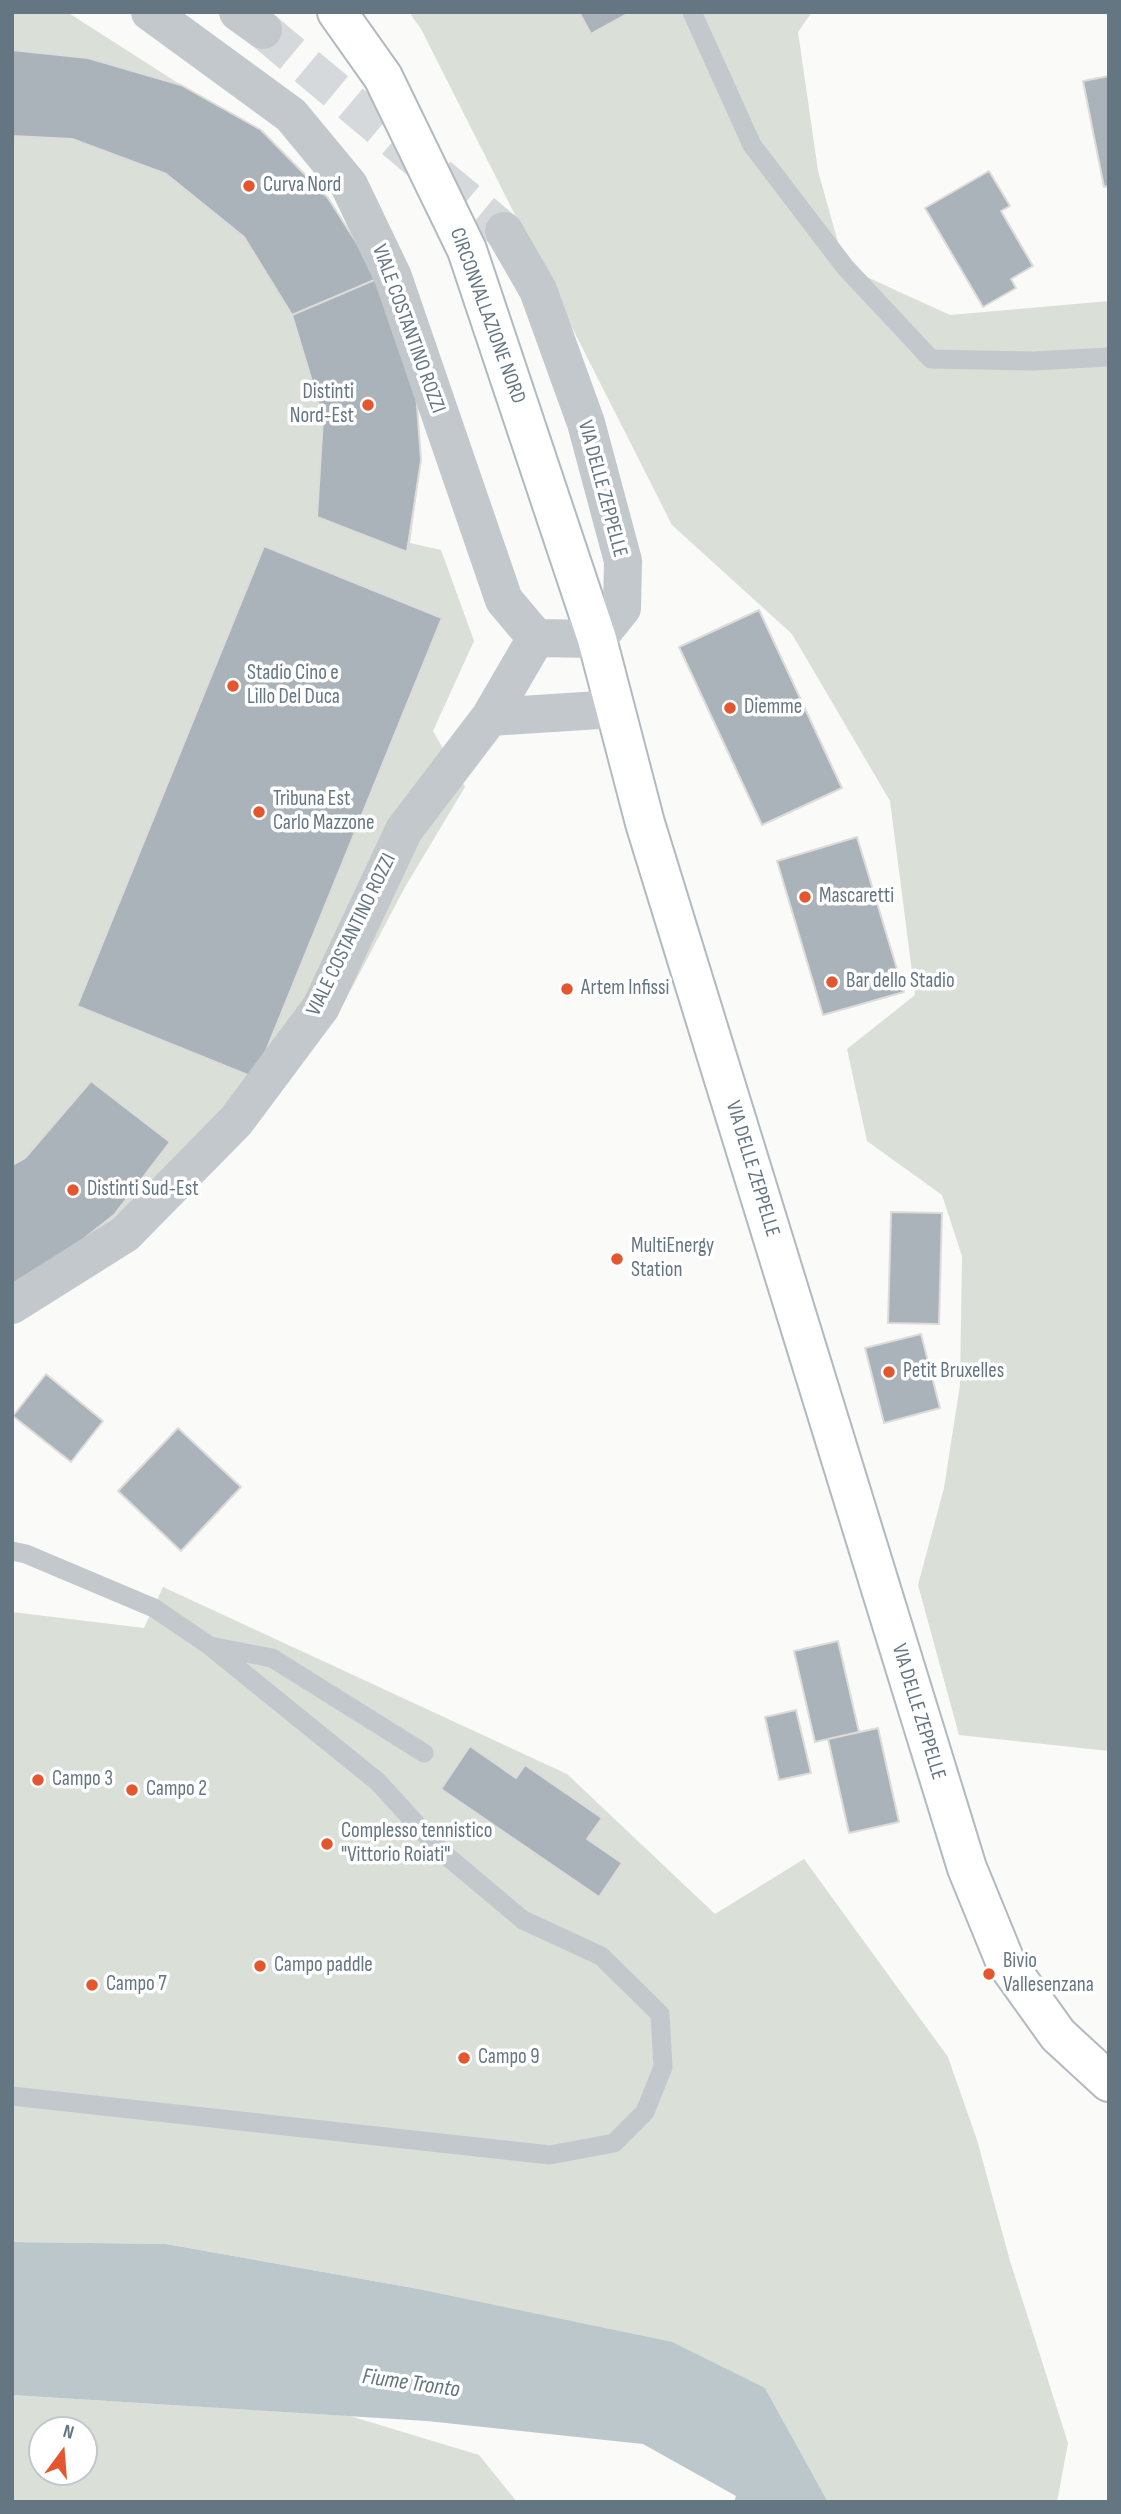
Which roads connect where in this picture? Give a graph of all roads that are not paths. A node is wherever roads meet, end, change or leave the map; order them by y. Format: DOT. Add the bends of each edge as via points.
graph roads {
  1 [pos="150,12"];
  2 [pos="337,12"];
  3 [pos="692,12"];
  4 [pos="504,231"];
  5 [pos="1109,357"];
  6 [pos="536,638"];
  7 [pos="597,639"];
  8 [pos="615,709"];
  9 [pos="490,717"];
  10 [pos="12,1305"];
  11 [pos="12,1551"];
  12 [pos="210,1646"];
  13 [pos="424,1753"];
  14 [pos="1109,2082"];
  15 [pos="12,2096"];
  1 -- 6 [label="street, VIALE COSTANTINO ROZZI" via="290,115 349,185 393,278 504,600"];
  2 -- 7 [label="main road, CIRCONVALLAZIONE NORD" via="383,77 467,250"];
  3 -- 5 [label="lane" via="752,145 845,267 931,359"];
  4 -- 7 [label="street, VIA DELLE ZEPPELLE" via="538,290 586,423 623,562 622,608"];
  6 -- 7 [label="street"];
  6 -- 9 [label="street, VIALE COSTANTINO ROZZI"];
  7 -- 8 [label="main road, VIA DELLE ZEPPELLE"];
  8 -- 9 [label="street"];
  8 -- 14 [label="main road, VIA DELLE ZEPPELLE" via="645,823 967,1868 1005,1961 1058,2035"];
  9 -- 10 [label="street, VIALE COSTANTINO ROZZI" via="404,830 321,1007 236,1121 125,1234"];
  11 -- 12 [label="lane" via="154,1608"];
  12 -- 13 [label="lane" via="272,1658"];
  12 -- 15 [label="lane" via="378,1782 442,1852 523,1920 601,1956 660,2014 663,2067 645,2112 614,2143 550,2155"];
}
